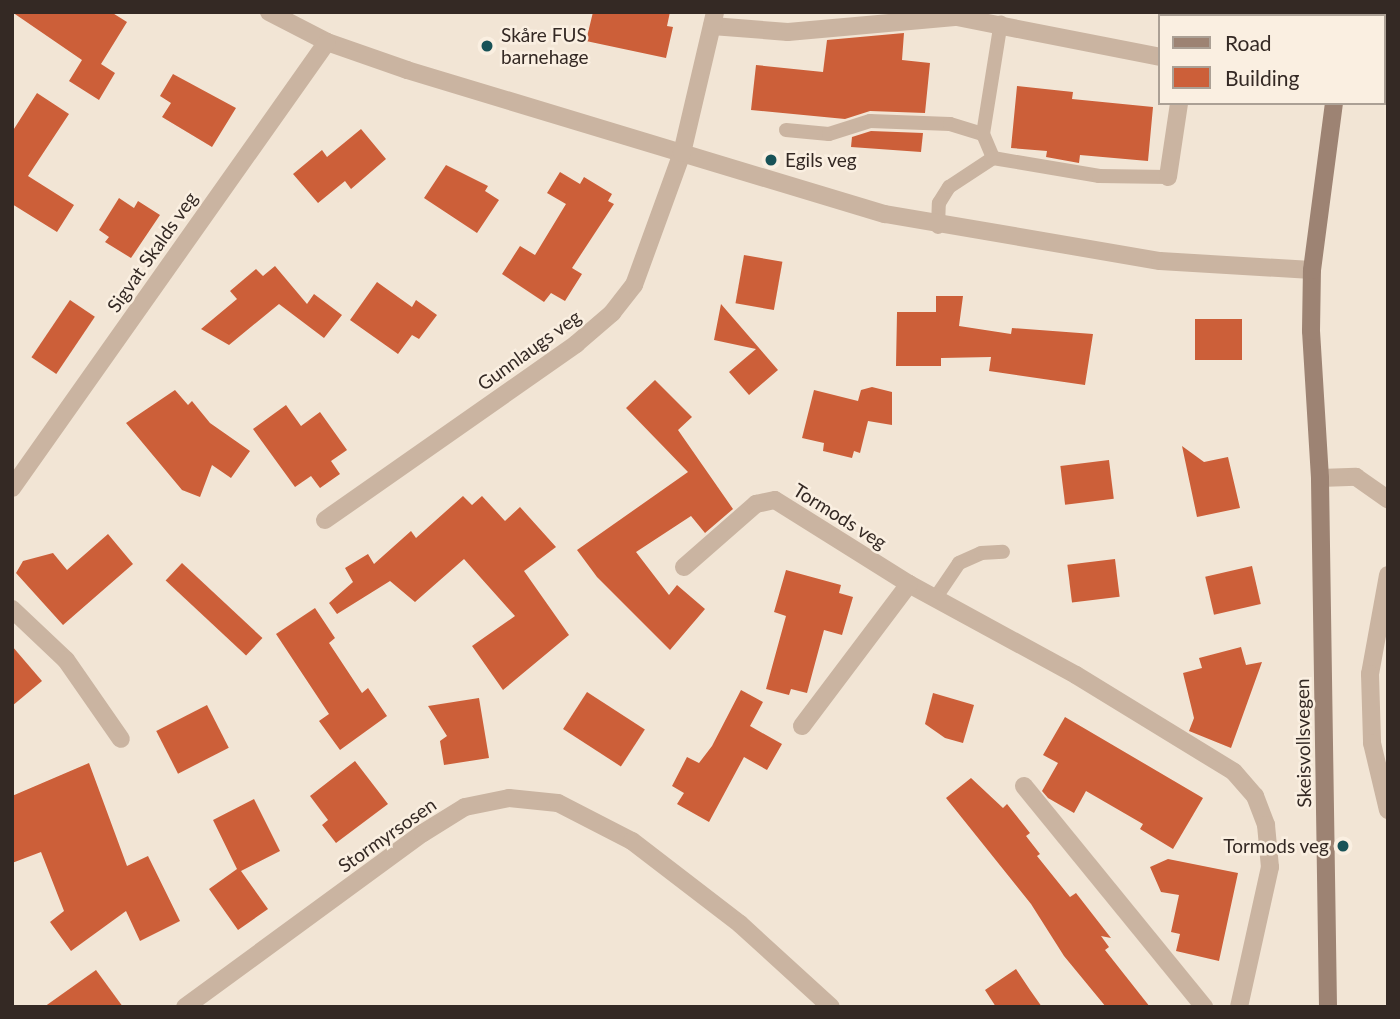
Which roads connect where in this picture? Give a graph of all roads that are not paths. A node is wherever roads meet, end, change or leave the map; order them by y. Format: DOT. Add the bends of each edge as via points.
graph roads {
  1 [pos="269,12"];
  2 [pos="714,19"];
  3 [pos="1001,22"];
  4 [pos="327,42"];
  5 [pos="1158,57"];
  6 [pos="1180,105"];
  7 [pos="1334,105"];
  8 [pos="786,130"];
  9 [pos="983,134"];
  10 [pos="682,153"];
  11 [pos="993,158"];
  12 [pos="1168,177"];
  13 [pos="938,227"];
  14 [pos="1312,270"];
  15 [pos="1320,478"];
  16 [pos="12,488"];
  17 [pos="1388,499"];
  18 [pos="325,520"];
  19 [pos="1003,552"];
  20 [pos="684,567"];
  21 [pos="1388,575"];
  22 [pos="909,584"];
  23 [pos="936,597"];
  24 [pos="12,609"];
  25 [pos="802,726"];
  26 [pos="121,739"];
  27 [pos="1024,786"];
  28 [pos="1388,810"];
  29 [pos="185,1007"];
  30 [pos="831,1007"];
  31 [pos="1204,1007"];
  32 [pos="1240,1007"];
  33 [pos="1328,1007"];
  1 -- 4 [label="street"];
  2 -- 3 [label="street" via="788,32 957,16"];
  2 -- 10 [label="street, Gunnlaugs veg"];
  3 -- 5 [label="street"];
  3 -- 9 [label="lane"];
  4 -- 10 [label="street"];
  4 -- 16 [label="street, Sigvat Skalds veg"];
  6 -- 12 [label="street"];
  7 -- 14 [label="main road, Skeisvollsvegen"];
  8 -- 9 [label="lane" via="829,134 870,121 916,121"];
  9 -- 11 [label="lane"];
  10 -- 13 [label="street"];
  10 -- 18 [label="street, Gunnlaugs veg" via="634,285 612,313 576,344"];
  11 -- 12 [label="lane" via="1100,176"];
  11 -- 13 [label="lane" via="949,187 939,203"];
  13 -- 14 [label="street" via="1160,261"];
  14 -- 15 [label="main road, Skeisvollsvegen"];
  15 -- 17 [label="street" via="1356,477"];
  15 -- 33 [label="main road, Skeisvollsvegen"];
  19 -- 23 [label="lane" via="981,553 959,562"];
  20 -- 22 [label="street, Tormods veg" via="756,504 775,500"];
  21 -- 28 [label="street" via="1370,674 1372,743"];
  22 -- 23 [label="street, Tormods veg"];
  22 -- 25 [label="street"];
  23 -- 32 [label="street, Tormods veg" via="1179,735 1234,772 1255,796 1266,825 1270,867"];
  24 -- 26 [label="street" via="66,660"];
  27 -- 31 [label="street"];
  29 -- 30 [label="street, Stormyrsosen" via="423,833 465,807 509,798 558,803 632,841 740,924"];
}
